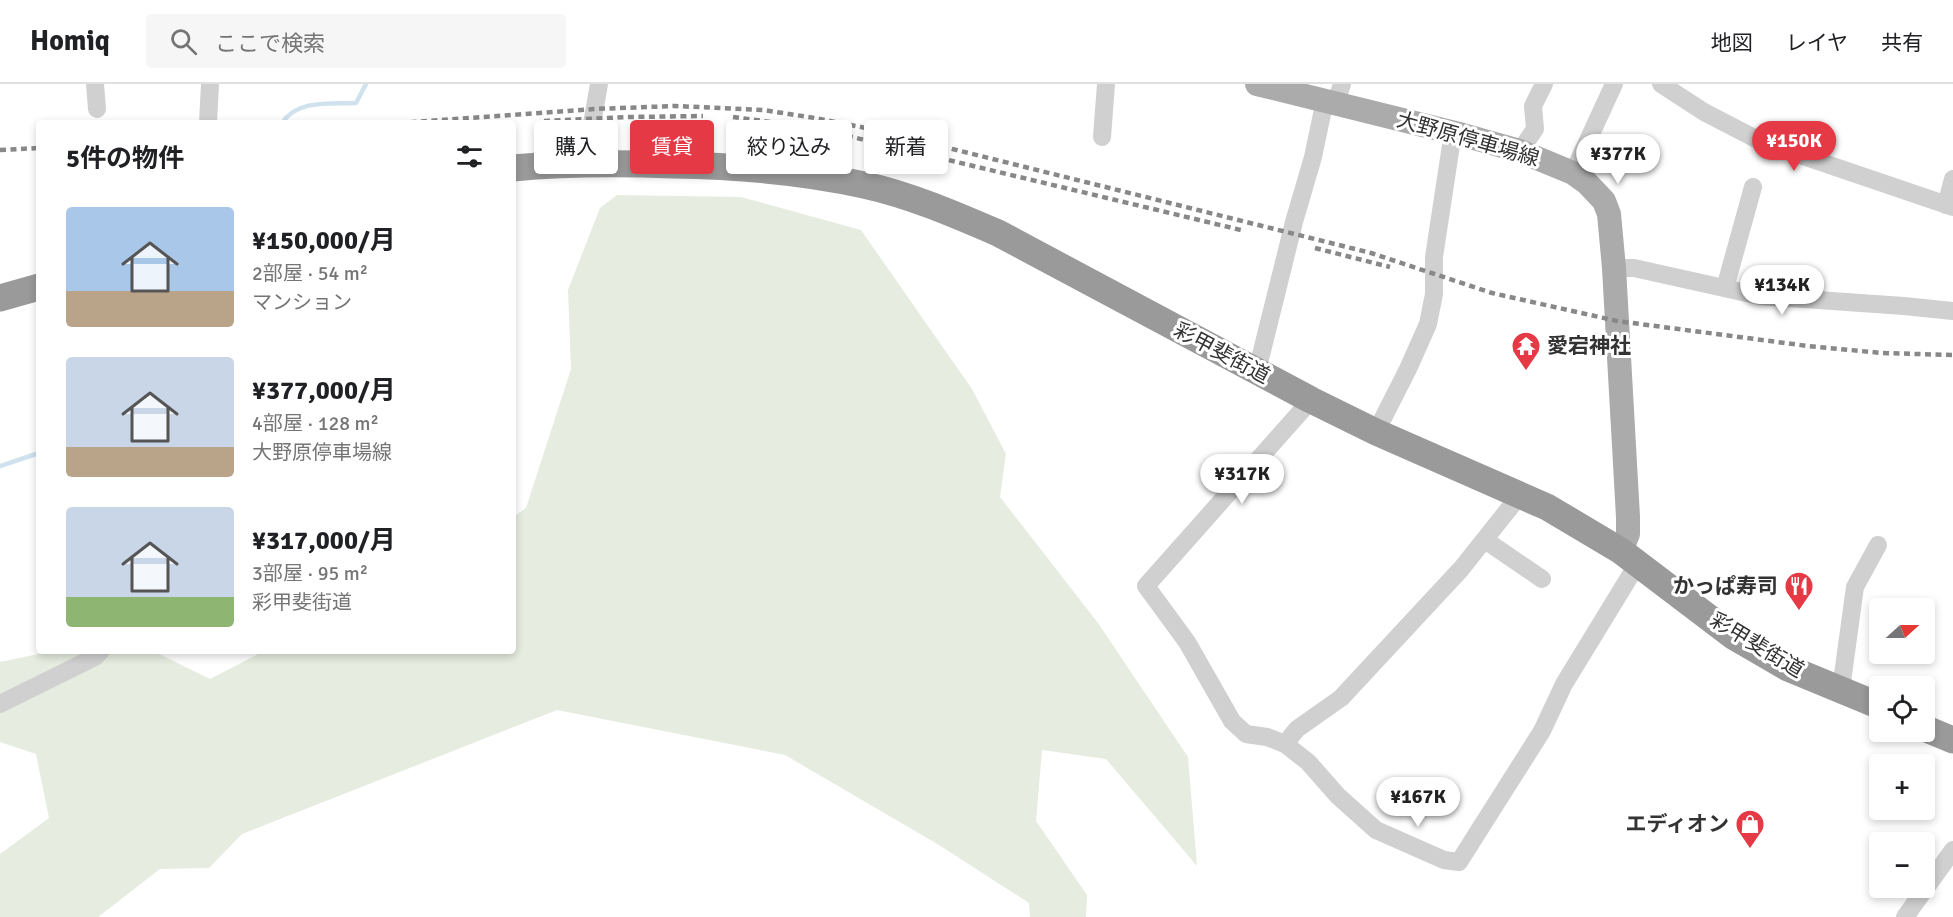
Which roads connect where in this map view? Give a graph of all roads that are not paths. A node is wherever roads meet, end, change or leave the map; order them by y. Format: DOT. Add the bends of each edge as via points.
graph roads {
  1 [pos="95,84"];
  2 [pos="210,84"];
  3 [pos="599,84"];
  4 [pos="1106,84"];
  5 [pos="1257,84"];
  6 [pos="1544,84"];
  7 [pos="1614,84"];
  8 [pos="1661,84"];
  9 [pos="1334,96"];
  10 [pos="97,109"];
  11 [pos="208,120"];
  12 [pos="593,120"];
  13 [pos="1453,132"];
  14 [pos="1102,137"];
  15 [pos="1520,151"];
  16 [pos="618,164"];
  17 [pos="534,167"];
  18 [pos="516,168"];
  19 [pos="1573,173"];
  20 [pos="1953,179"];
  21 [pos="1753,187"];
  22 [pos="1949,206"];
  23 [pos="1614,268"];
  24 [pos="36,288"];
  25 [pos="1725,288"];
  26 [pos="0,298"];
  27 [pos="1952,309"];
  28 [pos="1257,371"];
  29 [pos="1311,400"];
  30 [pos="1376,432"];
  31 [pos="1520,495"];
  32 [pos="1485,540"];
  33 [pos="1878,545"];
  34 [pos="1629,557"];
  35 [pos="1542,579"];
  36 [pos="98,654"];
  37 [pos="1841,689"];
  38 [pos="1869,701"];
  39 [pos="0,704"];
  40 [pos="1935,733"];
  41 [pos="1953,740"];
  42 [pos="1285,744"];
  43 [pos="1953,850"];
  44 [pos="1905,917"];
  1 -- 10 [label="street"];
  2 -- 11 [label="street"];
  3 -- 12 [label="street"];
  4 -- 14 [label="street"];
  5 -- 9 [label="main road, 大野原停車場線"];
  6 -- 15 [label="street" via="1533,106 1535,129"];
  7 -- 19 [label="street"];
  8 -- 22 [label="street" via="1762,142"];
  9 -- 13 [label="main road, 大野原停車場線"];
  9 -- 28 [label="street" via="1294,222"];
  13 -- 15 [label="main road, 大野原停車場線"];
  13 -- 30 [label="street" via="1428,324"];
  15 -- 19 [label="main road, 大野原停車場線"];
  16 -- 28 [label="highway, 彩甲斐街道" via="733,166 807,174 866,185 914,200 998,233"];
  17 -- 18 [label="highway, 彩甲斐街道"];
  19 -- 23 [label="main road, 大野原停車場線" via="1604,201 1609,214"];
  20 -- 22 [label="street"];
  21 -- 25 [label="street"];
  23 -- 25 [label="street" via="1634,268"];
  23 -- 34 [label="main road, 大野原停車場線"];
  24 -- 26 [label="highway"];
  25 -- 27 [label="street" via="1760,296"];
  28 -- 29 [label="highway, 彩甲斐街道"];
  29 -- 30 [label="highway, 彩甲斐街道"];
  29 -- 42 [label="street" via="1146,586 1187,642 1232,720 1246,734"];
  30 -- 31 [label="highway, 彩甲斐街道"];
  31 -- 32 [label="street"];
  31 -- 34 [label="highway, 彩甲斐街道"];
  32 -- 35 [label="street"];
  32 -- 42 [label="street" via="1341,698 1297,729"];
  33 -- 37 [label="street" via="1855,587"];
  34 -- 37 [label="highway, 彩甲斐街道" via="1733,636 1788,668"];
  34 -- 42 [label="street" via="1542,731 1459,862 1444,860 1376,830"];
  36 -- 39 [label="street"];
  37 -- 38 [label="highway, 彩甲斐街道"];
  40 -- 41 [label="highway"];
  43 -- 44 [label="street"];
}
